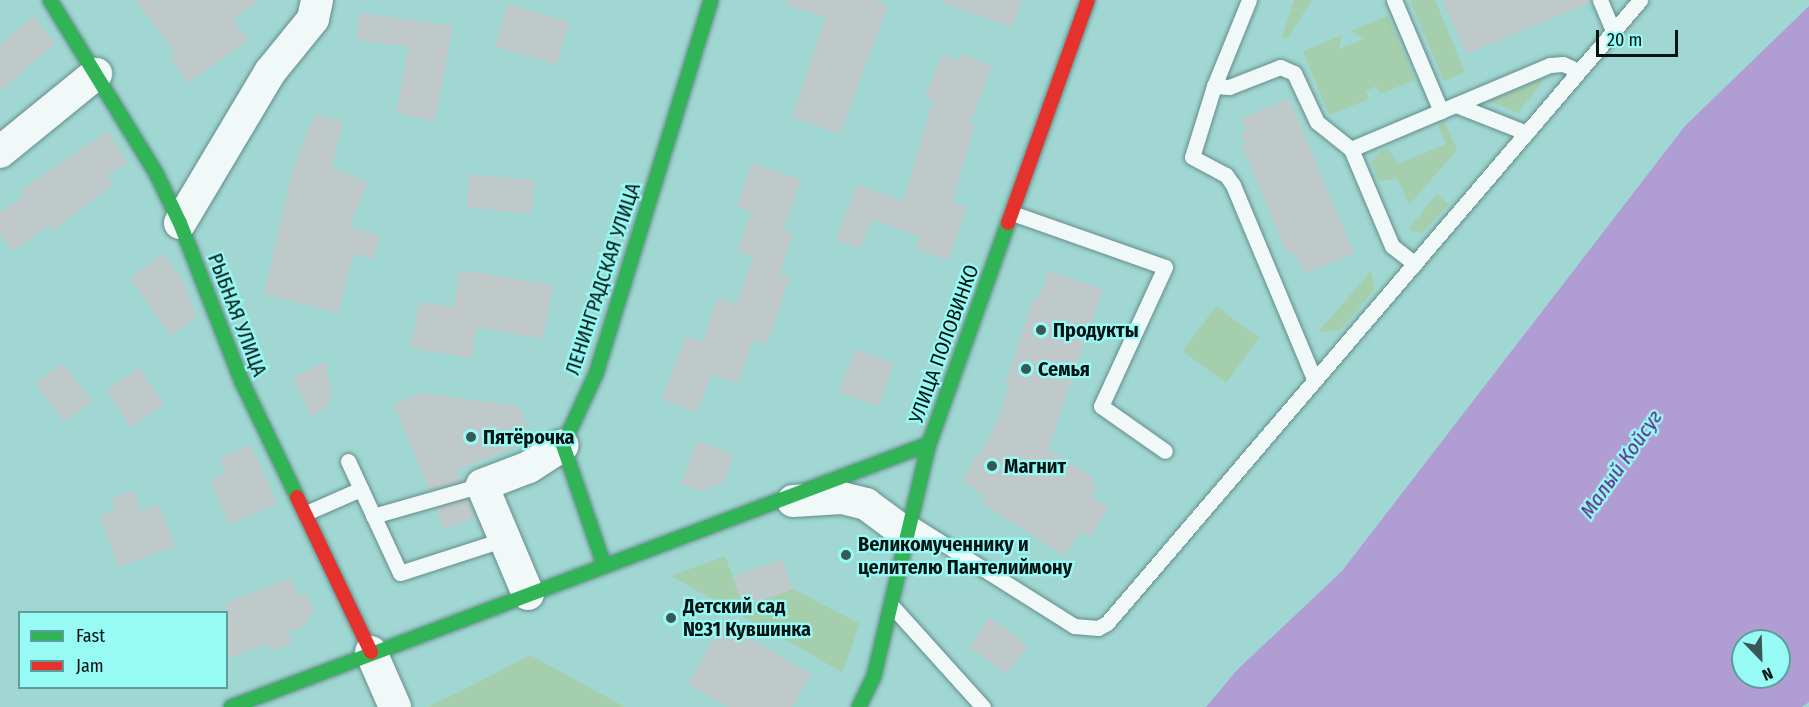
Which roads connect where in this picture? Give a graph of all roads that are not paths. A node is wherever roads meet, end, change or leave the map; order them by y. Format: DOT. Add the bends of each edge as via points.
graph roads {
  1 [pos="50,0"];
  2 [pos="317,0"];
  3 [pos="711,0"];
  4 [pos="1088,0"];
  5 [pos="1249,0"];
  6 [pos="1394,0"];
  7 [pos="1600,0"];
  8 [pos="1640,0"];
  9 [pos="1613,31"];
  10 [pos="1580,71"];
  11 [pos="96,74"];
  12 [pos="1214,86"];
  13 [pos="1456,105"];
  14 [pos="1441,111"];
  15 [pos="1527,133"];
  16 [pos="1351,149"];
  17 [pos="0,152"];
  18 [pos="1012,213"];
  19 [pos="180,223"];
  20 [pos="1415,264"];
  21 [pos="1315,381"];
  22 [pos="929,444"];
  23 [pos="563,445"];
  24 [pos="1165,451"];
  25 [pos="348,461"];
  26 [pos="482,485"];
  27 [pos="361,489"];
  28 [pos="756,508"];
  29 [pos="306,513"];
  30 [pos="373,516"];
  31 [pos="907,528"];
  32 [pos="505,539"];
  33 [pos="604,565"];
  34 [pos="528,594"];
  35 [pos="890,604"];
  36 [pos="371,652"];
  37 [pos="231,707"];
  38 [pos="394,707"];
  39 [pos="859,707"];
  40 [pos="984,707"];
  1 -- 11 [label="street, РЫБНАЯ УЛИЦА"];
  2 -- 19 [label="street" via="313,19 270,72"];
  3 -- 23 [label="street, ЛЕНИНГРАДСКАЯ УЛИЦА" via="596,374"];
  4 -- 18 [label="street, УЛИЦА ПОЛОВИНКО"];
  5 -- 12 [label="lane"];
  6 -- 14 [label="lane"];
  7 -- 9 [label="lane"];
  8 -- 9 [label="lane"];
  9 -- 10 [label="lane"];
  10 -- 13 [label="lane" via="1557,63"];
  10 -- 15 [label="lane"];
  11 -- 17 [label="street"];
  11 -- 19 [label="street, РЫБНАЯ УЛИЦА" via="156,173"];
  12 -- 16 [label="lane" via="1229,87 1280,67 1291,71 1317,122"];
  12 -- 21 [label="lane" via="1192,157 1226,176 1233,185"];
  13 -- 14 [label="lane"];
  13 -- 15 [label="lane"];
  14 -- 16 [label="lane"];
  15 -- 20 [label="lane"];
  16 -- 20 [label="lane" via="1389,240"];
  18 -- 22 [label="street, УЛИЦА ПОЛОВИНКО"];
  18 -- 24 [label="lane" via="1165,267 1101,406"];
  19 -- 29 [label="street, РЫБНАЯ УЛИЦА" via="242,382"];
  20 -- 21 [label="lane"];
  21 -- 31 [label="lane" via="1118,614 1098,628 1074,627"];
  22 -- 28 [label="street"];
  22 -- 31 [label="street, УЛИЦА ПОЛОВИНКО"];
  23 -- 26 [label="street" via="529,467"];
  23 -- 33 [label="street"];
  25 -- 27 [label="lane"];
  26 -- 30 [label="lane"];
  26 -- 32 [label="street"];
  27 -- 29 [label="lane"];
  27 -- 30 [label="lane"];
  28 -- 31 [label="street" via="811,497 842,498 867,504"];
  28 -- 33 [label="street"];
  29 -- 36 [label="street, РЫБНАЯ УЛИЦА"];
  30 -- 32 [label="lane" via="400,573"];
  31 -- 35 [label="street, УЛИЦА ПОЛОВИНКО"];
  32 -- 34 [label="street"];
  33 -- 34 [label="street"];
  34 -- 36 [label="street"];
  35 -- 39 [label="street, УЛИЦА ПОЛОВИНКО" via="874,676"];
  35 -- 40 [label="lane"];
  36 -- 37 [label="street"];
  36 -- 38 [label="street"];
}
